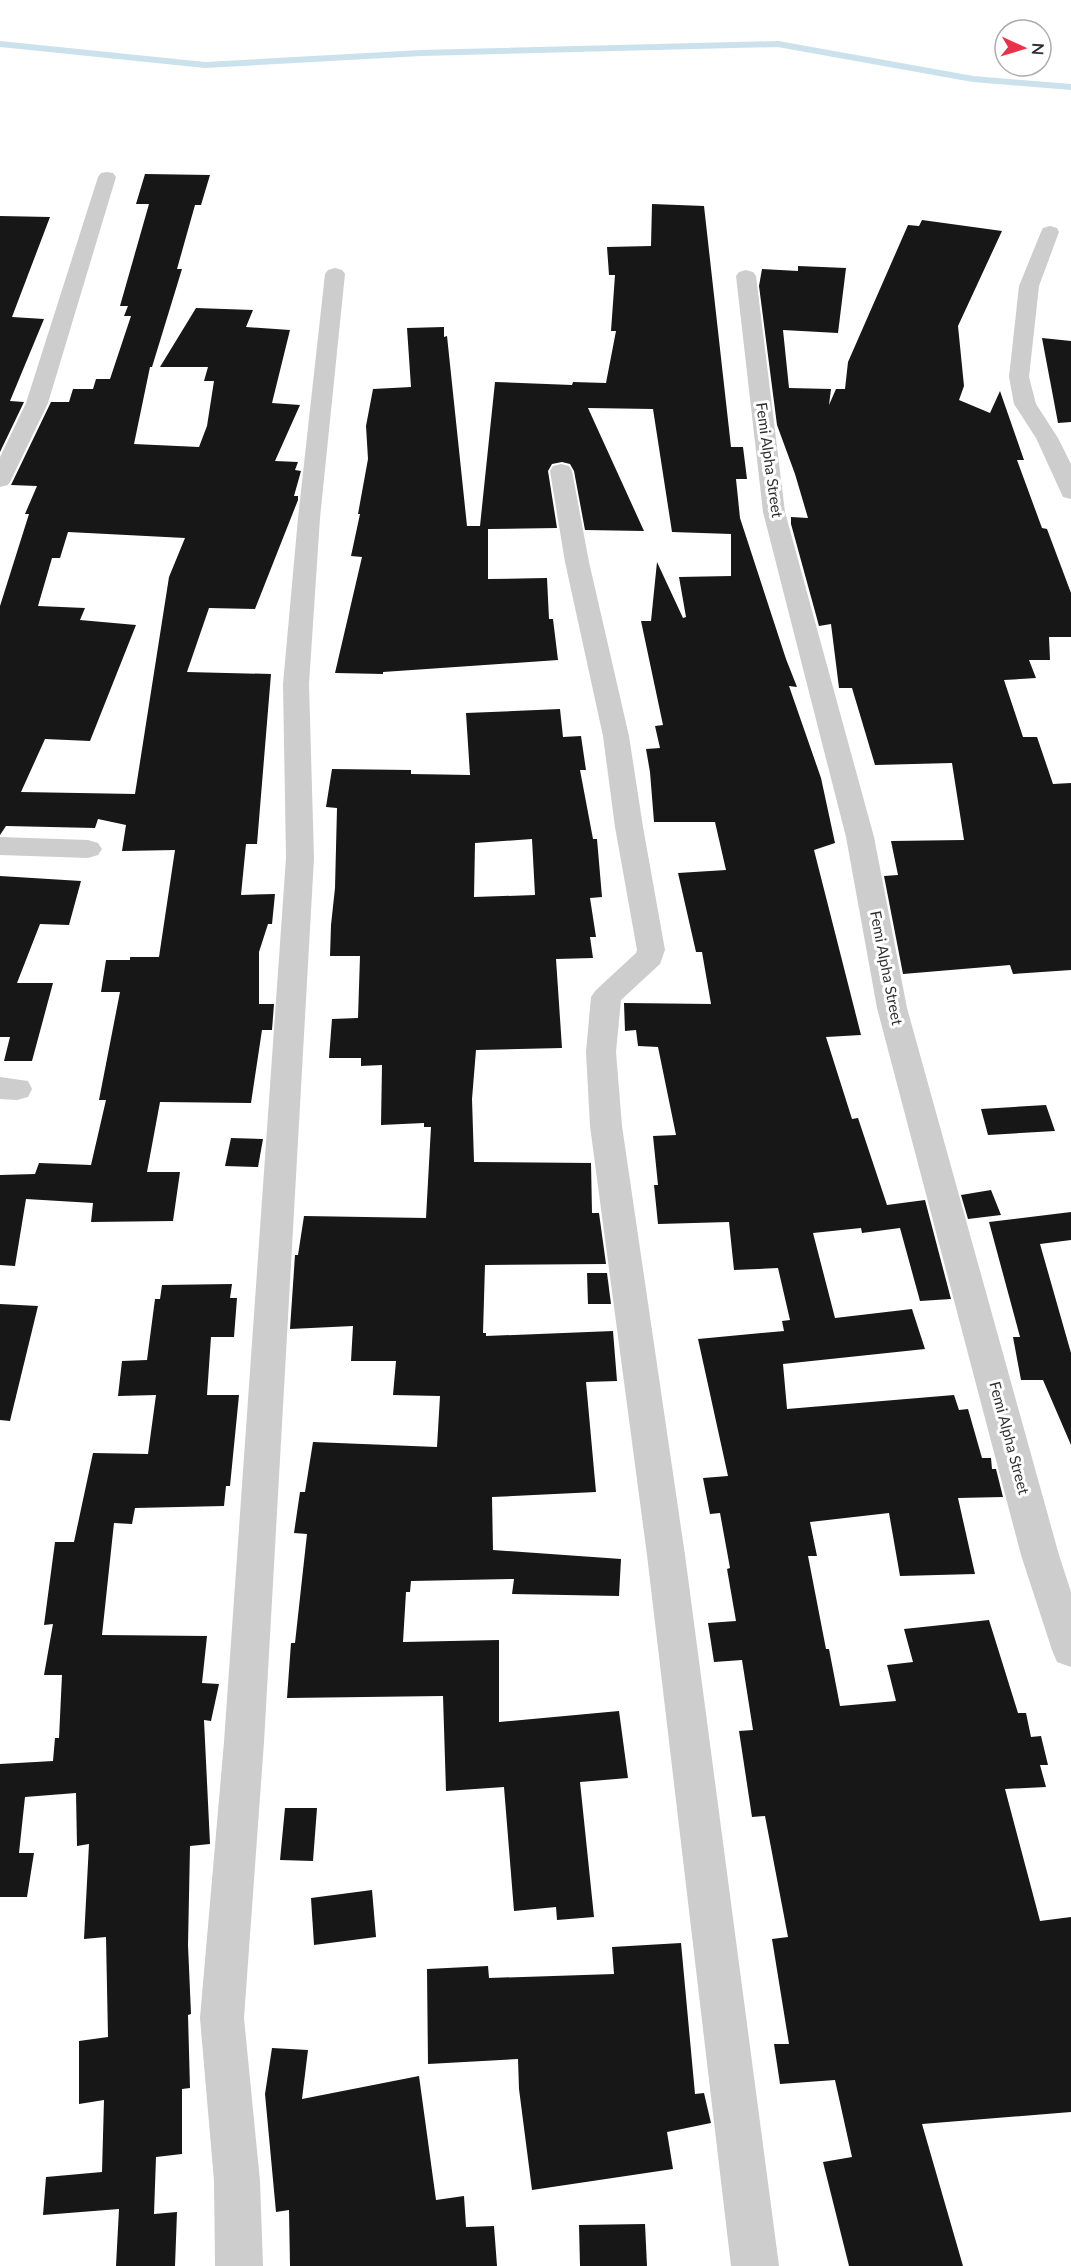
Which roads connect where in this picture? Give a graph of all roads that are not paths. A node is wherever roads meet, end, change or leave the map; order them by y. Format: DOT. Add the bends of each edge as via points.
graph roads {
  1 [pos="107,177"];
  2 [pos="1050,232"];
  3 [pos="335,274"];
  4 [pos="746,276"];
  5 [pos="561,471"];
  6 [pos="0,480"];
  7 [pos="1071,492"];
  8 [pos="0,846"];
  9 [pos="88,849"];
  10 [pos="1071,1650"];
  11 [pos="239,2266"];
  12 [pos="755,2266"];
  1 -- 6 [label="street" via="37,403"];
  2 -- 7 [label="street" via="1029,286 1018,377 1025,404 1047,438"];
  3 -- 11 [label="street" via="296,684 300,858 244,1742 222,2018 237,2181"];
  4 -- 10 [label="street, Femi Alpha Street" via="774,512 860,837 892,1008 1040,1555"];
  5 -- 12 [label="street" via="616,736 651,950 650,957 606,997 601,1052 606,1126 666,1555"];
  8 -- 9 [label="street"];
}
